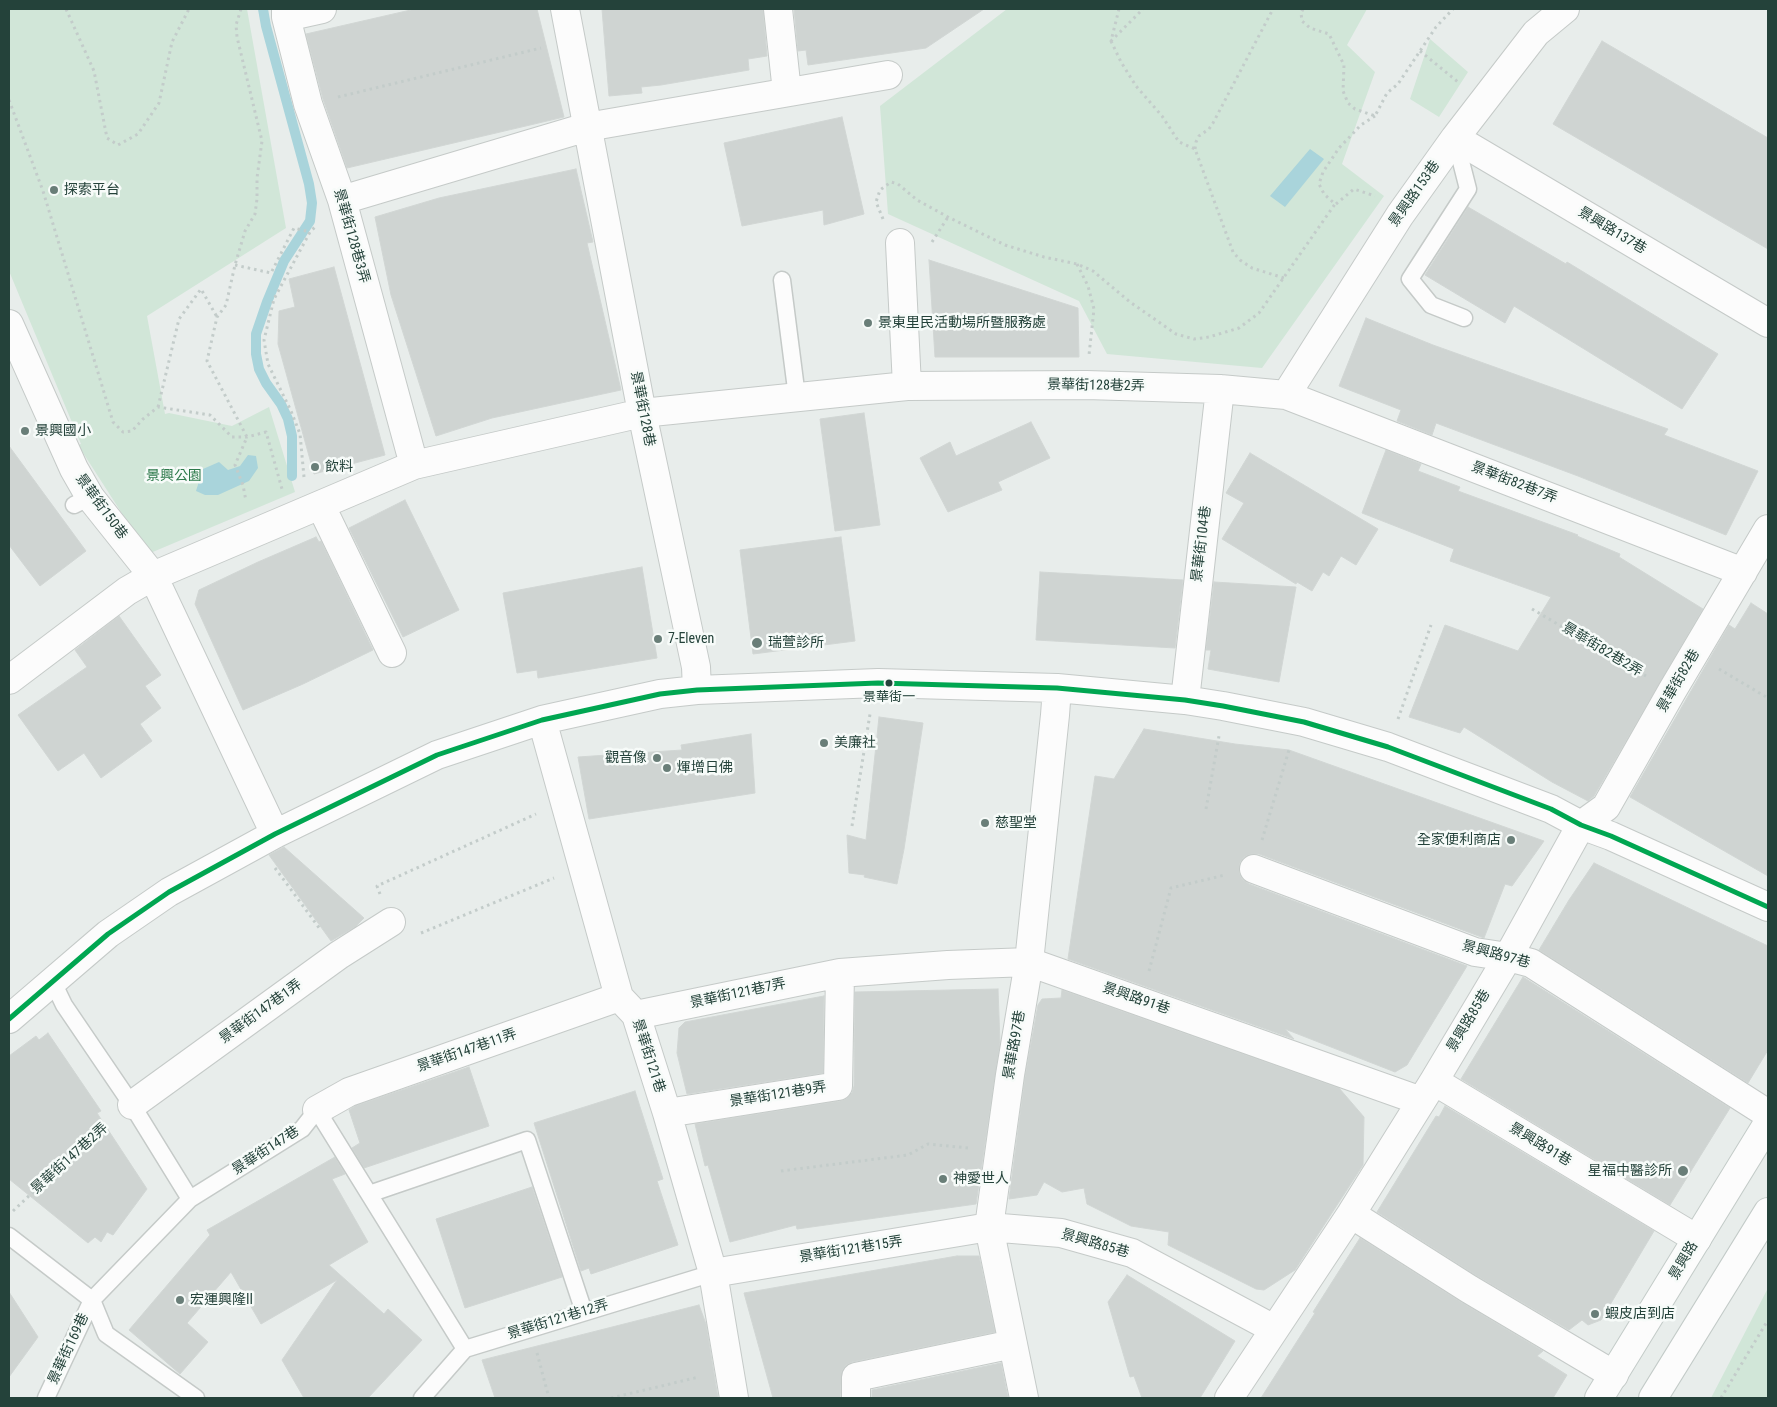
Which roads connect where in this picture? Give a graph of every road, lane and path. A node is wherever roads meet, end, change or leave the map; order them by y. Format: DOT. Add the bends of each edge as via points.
graph roads {
  1 [pos="66,9"];
  2 [pos="189,9"];
  3 [pos="241,9"];
  4 [pos="322,9"];
  5 [pos="565,9"];
  6 [pos="778,9"];
  7 [pos="1119,9"];
  8 [pos="1143,9"];
  9 [pos="1272,9"];
  10 [pos="1303,9"];
  11 [pos="1453,9"];
  12 [pos="1564,9"];
  13 [pos="286,13"];
  14 [pos="571,41"];
  15 [pos="1111,41"];
  16 [pos="1420,51"];
  17 [pos="888,75"];
  18 [pos="787,92"];
  19 [pos="9,100"];
  20 [pos="1482,103"];
  21 [pos="308,104"];
  22 [pos="1376,116"];
  23 [pos="587,127"];
  24 [pos="1455,138"];
  25 [pos="1195,149"];
  26 [pos="342,200"];
  27 [pos="1336,204"];
  28 [pos="1400,215"];
  29 [pos="948,217"];
  30 [pos="310,232"];
  31 [pos="893,234"];
  32 [pos="930,247"];
  33 [pos="1077,264"];
  34 [pos="235,265"];
  35 [pos="1284,278"];
  36 [pos="782,280"];
  37 [pos="217,317"];
  38 [pos="1464,318"];
  39 [pos="1768,323"];
  40 [pos="9,324"];
  41 [pos="1086,385"];
  42 [pos="907,386"];
  43 [pos="1220,389"];
  44 [pos="1286,394"];
  45 [pos="797,398"];
  46 [pos="158,407"];
  47 [pos="642,413"];
  48 [pos="247,437"];
  49 [pos="414,465"];
  50 [pos="273,492"];
  51 [pos="255,498"];
  52 [pos="246,501"];
  53 [pos="237,505"];
  54 [pos="321,506"];
  55 [pos="1768,529"];
  56 [pos="1743,572"];
  57 [pos="153,576"];
  58 [pos="1532,609"];
  59 [pos="1431,625"];
  60 [pos="392,653"];
  61 [pos="1694,654"];
  62 [pos="9,680"];
  63 [pos="870,684"];
  64 [pos="1057,688"];
  65 [pos="697,690"];
  66 [pos="1672,691"];
  67 [pos="1768,698"];
  68 [pos="1185,700"];
  69 [pos="1223,706"];
  70 [pos="542,720"];
  71 [pos="1388,747"];
  72 [pos="1290,748"];
  73 [pos="564,801"];
  74 [pos="1206,810"];
  75 [pos="1581,825"];
  76 [pos="852,826"];
  77 [pos="275,834"];
  78 [pos="272,863"];
  79 [pos="583,866"];
  80 [pos="1254,868"];
  81 [pos="1768,907"];
  82 [pos="391,922"];
  83 [pos="339,955"];
  84 [pos="1508,957"];
  85 [pos="1029,962"];
  86 [pos="840,973"];
  87 [pos="52,980"];
  88 [pos="1141,1000"];
  89 [pos="628,1006"];
  90 [pos="9,1018"];
  91 [pos="1428,1091"];
  92 [pos="132,1105"];
  93 [pos="317,1110"];
  94 [pos="668,1113"];
  95 [pos="1768,1114"];
  96 [pos="1768,1123"];
  97 [pos="999,1150"];
  98 [pos="781,1172"];
  99 [pos="370,1194"];
  100 [pos="190,1199"];
  101 [pos="1768,1212"];
  102 [pos="1351,1214"];
  103 [pos="9,1215"];
  104 [pos="989,1227"];
  105 [pos="9,1236"];
  106 [pos="1697,1239"];
  107 [pos="713,1273"];
  108 [pos="92,1300"];
  109 [pos="584,1312"];
  110 [pos="1768,1320"];
  111 [pos="531,1328"];
  112 [pos="1274,1329"];
  113 [pos="1013,1344"];
  114 [pos="465,1349"];
  115 [pos="729,1370"];
  116 [pos="1614,1375"];
  117 [pos="1239,1395"];
  118 [pos="46,1398"];
  119 [pos="196,1398"];
  120 [pos="422,1398"];
  121 [pos="548,1398"];
  122 [pos="611,1398"];
  123 [pos="734,1398"];
  124 [pos="856,1398"];
  125 [pos="1024,1398"];
  126 [pos="1600,1398"];
  127 [pos="1652,1398"];
  128 [pos="1720,1398"];
  1 -- 2 [label="path" via="94,71 107,138 118,145 138,134 159,103 172,42"];
  3 -- 34 [label="path" via="236,25 237,37 262,141 255,214 245,231"];
  4 -- 13 [label="street"];
  5 -- 14 [label="street, 景華街128巷"];
  6 -- 18 [label="street"];
  7 -- 15 [label="path"];
  8 -- 15 [label="path"];
  9 -- 25 [label="path" via="1213,123 1199,136"];
  10 -- 22 [label="path" via="1302,21 1310,28 1329,34 1344,65 1343,91 1348,103"];
  11 -- 16 [label="path"];
  12 -- 20 [label="street, 景興路153巷" via="1536,33"];
  13 -- 21 [label="street, 景華街128巷3弄"];
  14 -- 21 [label="path"];
  14 -- 23 [label="street, 景華街128巷"];
  15 -- 25 [label="path" via="1136,86 1179,142"];
  16 -- 20 [label="path"];
  16 -- 22 [label="path" via="1398,84 1387,94"];
  17 -- 18 [label="street"];
  18 -- 23 [label="street"];
  19 -- 46 [label="path" via="43,191 113,422 123,432 132,430"];
  20 -- 24 [label="street, 景興路153巷"];
  21 -- 26 [label="street, 景華街128巷3弄"];
  22 -- 27 [label="path" via="1361,125 1339,148 1323,172 1319,184 1324,194"];
  23 -- 26 [label="street"];
  23 -- 47 [label="street, 景華街128巷"];
  24 -- 28 [label="street, 景興路153巷"];
  24 -- 38 [label="lane" via="1468,188 1410,279 1431,305"];
  24 -- 39 [label="street, 景興路137巷"];
  25 -- 35 [label="path" via="1233,252 1252,268"];
  26 -- 30 [label="path"];
  26 -- 49 [label="street, 景華街128巷3弄"];
  27 -- 28 [label="path" via="1354,189 1376,197"];
  27 -- 35 [label="path"];
  28 -- 44 [label="street, 景興路153巷"];
  29 -- 31 [label="path" via="891,182 880,190 876,202"];
  29 -- 32 [label="path"];
  29 -- 33 [label="path" via="1005,245"];
  30 -- 34 [label="path" via="294,228 271,273"];
  30 -- 54 [label="path" via="274,299 264,340 268,364 292,410 300,434 303,476"];
  31 -- 42 [label="street"];
  33 -- 35 [label="path" via="1093,271 1176,334 1194,339 1239,328 1259,314"];
  33 -- 41 [label="path" via="1088,286 1094,309"];
  34 -- 37 [label="path" via="226,305"];
  36 -- 45 [label="lane"];
  37 -- 46 [label="path" via="201,289 179,319"];
  37 -- 48 [label="path" via="207,360"];
  40 -- 57 [label="street, 景華街150巷" via="74,469 82,501"];
  41 -- 42 [label="street, 景華街128巷2弄"];
  41 -- 43 [label="street, 景華街128巷2弄"];
  42 -- 45 [label="street, 景華街128巷2弄"];
  43 -- 44 [label="street, 景華街128巷2弄"];
  43 -- 68 [label="street, 景華街104巷"];
  44 -- 56 [label="street, 景華街82巷7弄"];
  45 -- 47 [label="street, 景華街128巷2弄"];
  46 -- 48 [label="path" via="210,415 232,437"];
  47 -- 49 [label="street"];
  47 -- 65 [label="street, 景華街128巷" via="696,667"];
  48 -- 50 [label="path" via="266,432 282,489"];
  48 -- 52 [label="path" via="235,464"];
  49 -- 54 [label="street"];
  51 -- 52 [label="path"];
  52 -- 53 [label="path"];
  54 -- 57 [label="street"];
  54 -- 60 [label="street"];
  55 -- 56 [label="street, 景華街82巷"];
  56 -- 61 [label="street, 景華街82巷"];
  57 -- 62 [label="street" via="126,591"];
  57 -- 77 [label="street, 景華街150巷"];
  58 -- 66 [label="path, 景華街82巷2弄"];
  59 -- 71 [label="path"];
  61 -- 66 [label="street, 景華街82巷"];
  61 -- 67 [label="path"];
  63 -- 64 [label="street"];
  63 -- 65 [label="street"];
  63 -- 76 [label="path" via="870,712"];
  64 -- 68 [label="street"];
  64 -- 85 [label="street, 景華路97巷"];
  65 -- 70 [label="street" via="660,694"];
  66 -- 75 [label="street, 景華街82巷" via="1606,807"];
  68 -- 69 [label="street"];
  69 -- 71 [label="street" via="1304,722"];
  69 -- 74 [label="path"];
  70 -- 73 [label="street, 景華街121巷"];
  70 -- 77 [label="street" via="437,755"];
  71 -- 75 [label="street" via="1551,810"];
  72 -- 80 [label="path"];
  73 -- 79 [label="street, 景華街121巷"];
  73 -- 82 [label="path" via="376,886"];
  75 -- 81 [label="street"];
  75 -- 84 [label="street, 景興路85巷"];
  77 -- 87 [label="street" via="169,892 108,934"];
  78 -- 83 [label="path"];
  79 -- 82 [label="path" via="406,939"];
  79 -- 89 [label="street, 景華街121巷"];
  80 -- 84 [label="street, 景興路97巷" via="1475,952"];
  80 -- 88 [label="path" via="1171,888"];
  82 -- 83 [label="street, 景華街147巷1弄"];
  83 -- 92 [label="street, 景華街147巷1弄"];
  84 -- 91 [label="street, 景興路85巷"];
  84 -- 95 [label="street, 景興路97巷" via="1531,963"];
  85 -- 86 [label="street, 景興路91巷"];
  85 -- 88 [label="street, 景興路91巷"];
  85 -- 97 [label="street, 景華路97巷"];
  86 -- 89 [label="street, 景華街121巷7弄"];
  86 -- 94 [label="street, 景華街121巷9弄" via="838,1086"];
  87 -- 90 [label="street"];
  87 -- 92 [label="lane" via="64,1004"];
  88 -- 91 [label="street, 景興路91巷"];
  89 -- 93 [label="street, 景華街147巷11弄" via="349,1092"];
  89 -- 94 [label="street, 景華街121巷"];
  91 -- 102 [label="street, 景興路85巷"];
  91 -- 106 [label="street, 景興路91巷"];
  92 -- 100 [label="lane"];
  92 -- 103 [label="path, 景華街147巷2弄" via="72,1155"];
  93 -- 99 [label="lane"];
  93 -- 100 [label="lane, 景華街147巷" via="302,1129"];
  94 -- 107 [label="street, 景華街121巷"];
  96 -- 106 [label="street, 景興路"];
  97 -- 98 [label="path" via="928,1144 908,1155"];
  97 -- 104 [label="street, 景華路97巷"];
  99 -- 109 [label="lane" via="528,1140"];
  99 -- 114 [label="lane"];
  100 -- 108 [label="lane"];
  101 -- 127 [label="street"];
  102 -- 112 [label="street, 景興路85巷"];
  102 -- 116 [label="street"];
  104 -- 107 [label="street, 景華街121巷15弄"];
  104 -- 112 [label="street, 景興路85巷" via="1061,1233 1132,1253"];
  104 -- 113 [label="street, 景華路97巷"];
  105 -- 108 [label="lane"];
  106 -- 116 [label="street, 景興路"];
  107 -- 109 [label="lane, 景華街121巷12弄"];
  107 -- 115 [label="street, 景華街121巷"];
  108 -- 118 [label="lane, 景華街169巷"];
  108 -- 119 [label="lane" via="106,1334"];
  109 -- 111 [label="lane, 景華街121巷12弄"];
  110 -- 128 [label="path"];
  111 -- 114 [label="lane, 景華街121巷12弄"];
  111 -- 121 [label="path"];
  112 -- 117 [label="street, 景興路85巷"];
  113 -- 124 [label="street" via="856,1376"];
  113 -- 125 [label="street, 景華路97巷"];
  114 -- 120 [label="lane"];
  115 -- 122 [label="path"];
  115 -- 123 [label="street, 景華街121巷"];
  116 -- 126 [label="street, 景興路"];
}
